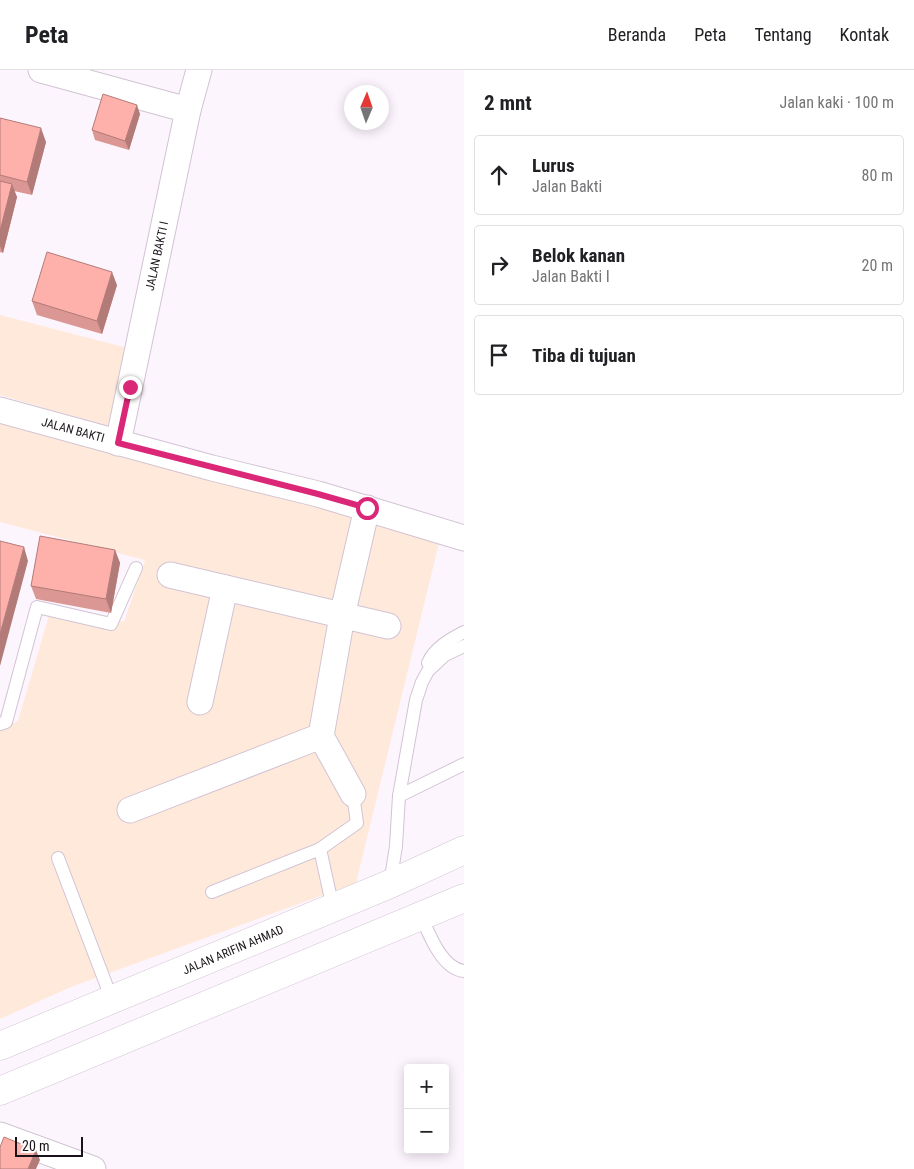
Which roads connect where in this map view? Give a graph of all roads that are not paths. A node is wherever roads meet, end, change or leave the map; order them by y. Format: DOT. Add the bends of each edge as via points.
graph roads {
  1 [pos="41,70"];
  2 [pos="199,70"];
  3 [pos="188,110"];
  4 [pos="0,410"];
  5 [pos="118,443"];
  6 [pos="367,508"];
  7 [pos="464,538"];
  8 [pos="136,568"];
  9 [pos="170,575"];
  10 [pos="225,588"];
  11 [pos="342,616"];
  12 [pos="388,626"];
  13 [pos="464,632"];
  14 [pos="462,649"];
  15 [pos="422,682"];
  16 [pos="200,702"];
  17 [pos="0,724"];
  18 [pos="321,736"];
  19 [pos="464,764"];
  20 [pos="353,794"];
  21 [pos="399,796"];
  22 [pos="130,810"];
  23 [pos="320,849"];
  24 [pos="464,850"];
  25 [pos="58,858"];
  26 [pos="390,884"];
  27 [pos="212,892"];
  28 [pos="464,898"];
  29 [pos="333,908"];
  30 [pos="421,916"];
  31 [pos="464,971"];
  32 [pos="160,980"];
  33 [pos="112,1000"];
  34 [pos="178,1018"];
  35 [pos="0,1046"];
  36 [pos="0,1091"];
  37 [pos="0,1134"];
  38 [pos="93,1169"];
  1 -- 3 [label="street"];
  2 -- 3 [label="street, JALAN BAKTI I"];
  3 -- 5 [label="street, JALAN BAKTI I"];
  4 -- 5 [label="street, JALAN BAKTI"];
  5 -- 6 [label="street, JALAN BAKTI"];
  6 -- 7 [label="street, JALAN BAKTI"];
  6 -- 11 [label="street"];
  8 -- 17 [label="lane" via="111,624 37,607 6,722"];
  9 -- 10 [label="street"];
  10 -- 11 [label="street"];
  10 -- 16 [label="street"];
  11 -- 12 [label="street"];
  11 -- 18 [label="street"];
  13 -- 15 [label="lane" via="434,653"];
  14 -- 15 [label="lane" via="435,663"];
  15 -- 21 [label="lane"];
  18 -- 20 [label="street"];
  18 -- 22 [label="street"];
  19 -- 21 [label="lane"];
  20 -- 23 [label="lane" via="358,823"];
  21 -- 26 [label="lane"];
  23 -- 27 [label="lane"];
  23 -- 29 [label="lane"];
  24 -- 26 [label="main road, JALAN ARIFIN AHMAD"];
  25 -- 33 [label="lane"];
  26 -- 29 [label="main road, JALAN ARIFIN AHMAD"];
  28 -- 30 [label="main road"];
  29 -- 32 [label="main road, JALAN ARIFIN AHMAD"];
  30 -- 31 [label="lane" via="439,955"];
  30 -- 34 [label="main road"];
  32 -- 33 [label="main road, JALAN ARIFIN AHMAD"];
  32 -- 34 [label="main road"];
  33 -- 35 [label="main road, JALAN ARIFIN AHMAD"];
  34 -- 36 [label="main road"];
  37 -- 38 [label="street"];
}
